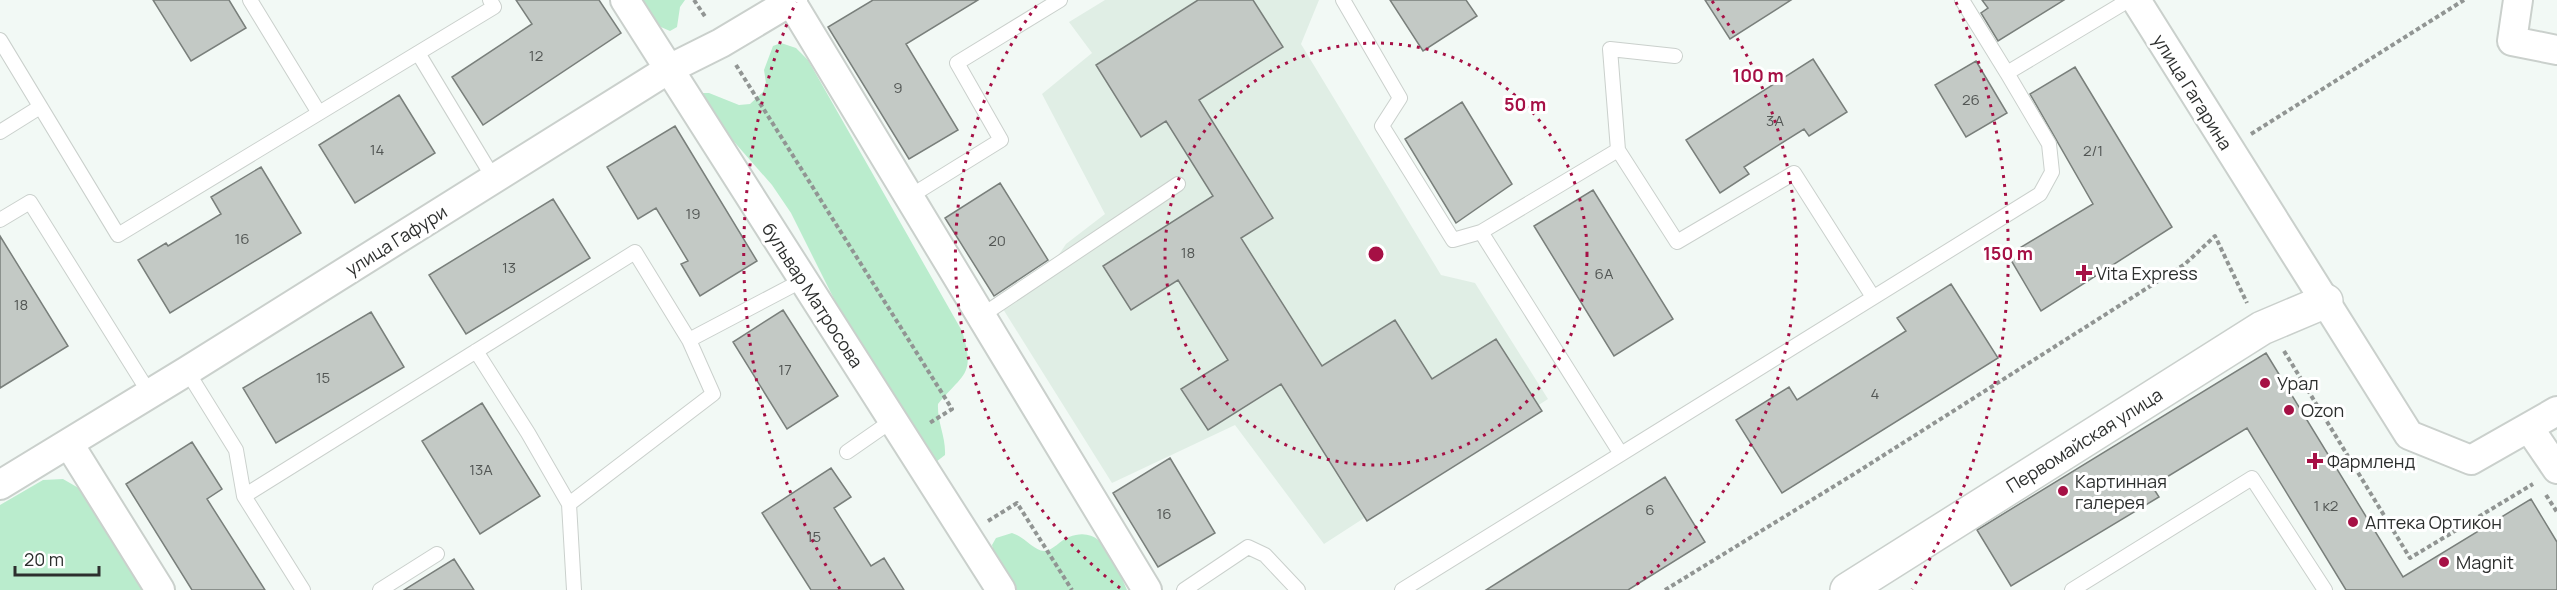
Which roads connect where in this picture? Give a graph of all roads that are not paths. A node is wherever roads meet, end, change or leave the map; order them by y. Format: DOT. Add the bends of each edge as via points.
graph roads {
  1 [pos="250,0"];
  2 [pos="490,0"];
  3 [pos="625,0"];
  4 [pos="1060,0"];
  5 [pos="1343,0"];
  6 [pos="1962,0"];
  7 [pos="2128,0"];
  8 [pos="2136,0"];
  9 [pos="2518,0"];
  10 [pos="791,1"];
  11 [pos="1039,6"];
  12 [pos="0,40"];
  13 [pos="2557,50"];
  14 [pos="418,53"];
  15 [pos="1675,57"];
  16 [pos="669,69"];
  17 [pos="2007,73"];
  18 [pos="40,107"];
  19 [pos="319,113"];
  20 [pos="0,132"];
  21 [pos="1618,150"];
  22 [pos="494,179"];
  23 [pos="1178,184"];
  24 [pos="909,197"];
  25 [pos="0,220"];
  26 [pos="1481,232"];
  27 [pos="803,280"];
  28 [pos="1873,297"];
  29 [pos="2326,301"];
  30 [pos="981,316"];
  31 [pos="689,340"];
  32 [pos="476,351"];
  33 [pos="187,371"];
  34 [pos="150,394"];
  35 [pos="2557,411"];
  36 [pos="893,420"];
  37 [pos="2529,428"];
  38 [pos="69,444"];
  39 [pos="848,452"];
  40 [pos="1621,454"];
  41 [pos="2547,475"];
  42 [pos="0,485"];
  43 [pos="244,496"];
  44 [pos="569,504"];
  45 [pos="437,555"];
  46 [pos="160,590"];
  47 [pos="303,590"];
  48 [pos="380,590"];
  49 [pos="574,590"];
  50 [pos="1001,590"];
  51 [pos="1147,590"];
  52 [pos="1184,590"];
  53 [pos="1298,590"];
  54 [pos="1402,590"];
  55 [pos="1847,590"];
  56 [pos="2072,590"];
  57 [pos="2325,590"];
  1 -- 19 [label="lane"];
  2 -- 14 [label="lane" via="495,7"];
  3 -- 16 [label="street, бульвар Матросова"];
  4 -- 11 [label="lane"];
  5 -- 26 [label="lane" via="1400,98 1382,126 1453,240"];
  6 -- 17 [label="lane"];
  7 -- 17 [label="lane"];
  8 -- 29 [label="street, улица Гагарина"];
  9 -- 13 [label="street" via="2512,41"];
  10 -- 16 [label="street, улица Гафури"];
  10 -- 24 [label="street"];
  11 -- 24 [label="lane" via="957,63 1001,140"];
  12 -- 18 [label="lane"];
  14 -- 19 [label="lane"];
  14 -- 22 [label="lane"];
  15 -- 21 [label="lane" via="1610,49"];
  16 -- 22 [label="street, улица Гафури"];
  16 -- 27 [label="street, бульвар Матросова"];
  17 -- 28 [label="lane" via="2049,144 2052,172 2040,194"];
  18 -- 19 [label="lane" via="118,235"];
  18 -- 20 [label="lane"];
  21 -- 26 [label="lane"];
  21 -- 28 [label="lane" via="1677,242 1794,173"];
  22 -- 33 [label="street, улица Гафури"];
  23 -- 30 [label="lane"];
  24 -- 30 [label="street"];
  25 -- 34 [label="lane" via="30,202"];
  26 -- 40 [label="lane"];
  27 -- 31 [label="lane"];
  27 -- 36 [label="street, бульвар Матросова"];
  28 -- 40 [label="lane"];
  29 -- 37 [label="street, улица Гагарина" via="2409,435 2471,460"];
  29 -- 55 [label="street, Первомайская улица" via="2262,328"];
  30 -- 51 [label="street"];
  31 -- 32 [label="lane" via="634,252"];
  31 -- 44 [label="lane" via="713,394"];
  32 -- 43 [label="lane"];
  32 -- 44 [label="lane"];
  33 -- 34 [label="street, улица Гафури"];
  33 -- 43 [label="lane" via="236,450"];
  34 -- 38 [label="street, улица Гафури"];
  35 -- 37 [label="street"];
  36 -- 39 [label="lane"];
  36 -- 50 [label="street, бульвар Матросова"];
  37 -- 41 [label="street"];
  38 -- 42 [label="street, улица Гафури"];
  38 -- 46 [label="street"];
  40 -- 54 [label="lane"];
  43 -- 47 [label="lane"];
  44 -- 49 [label="lane"];
  45 -- 48 [label="lane"];
  52 -- 53 [label="lane" via="1248,547 1265,555"];
  56 -- 57 [label="lane" via="2252,478"];
}
